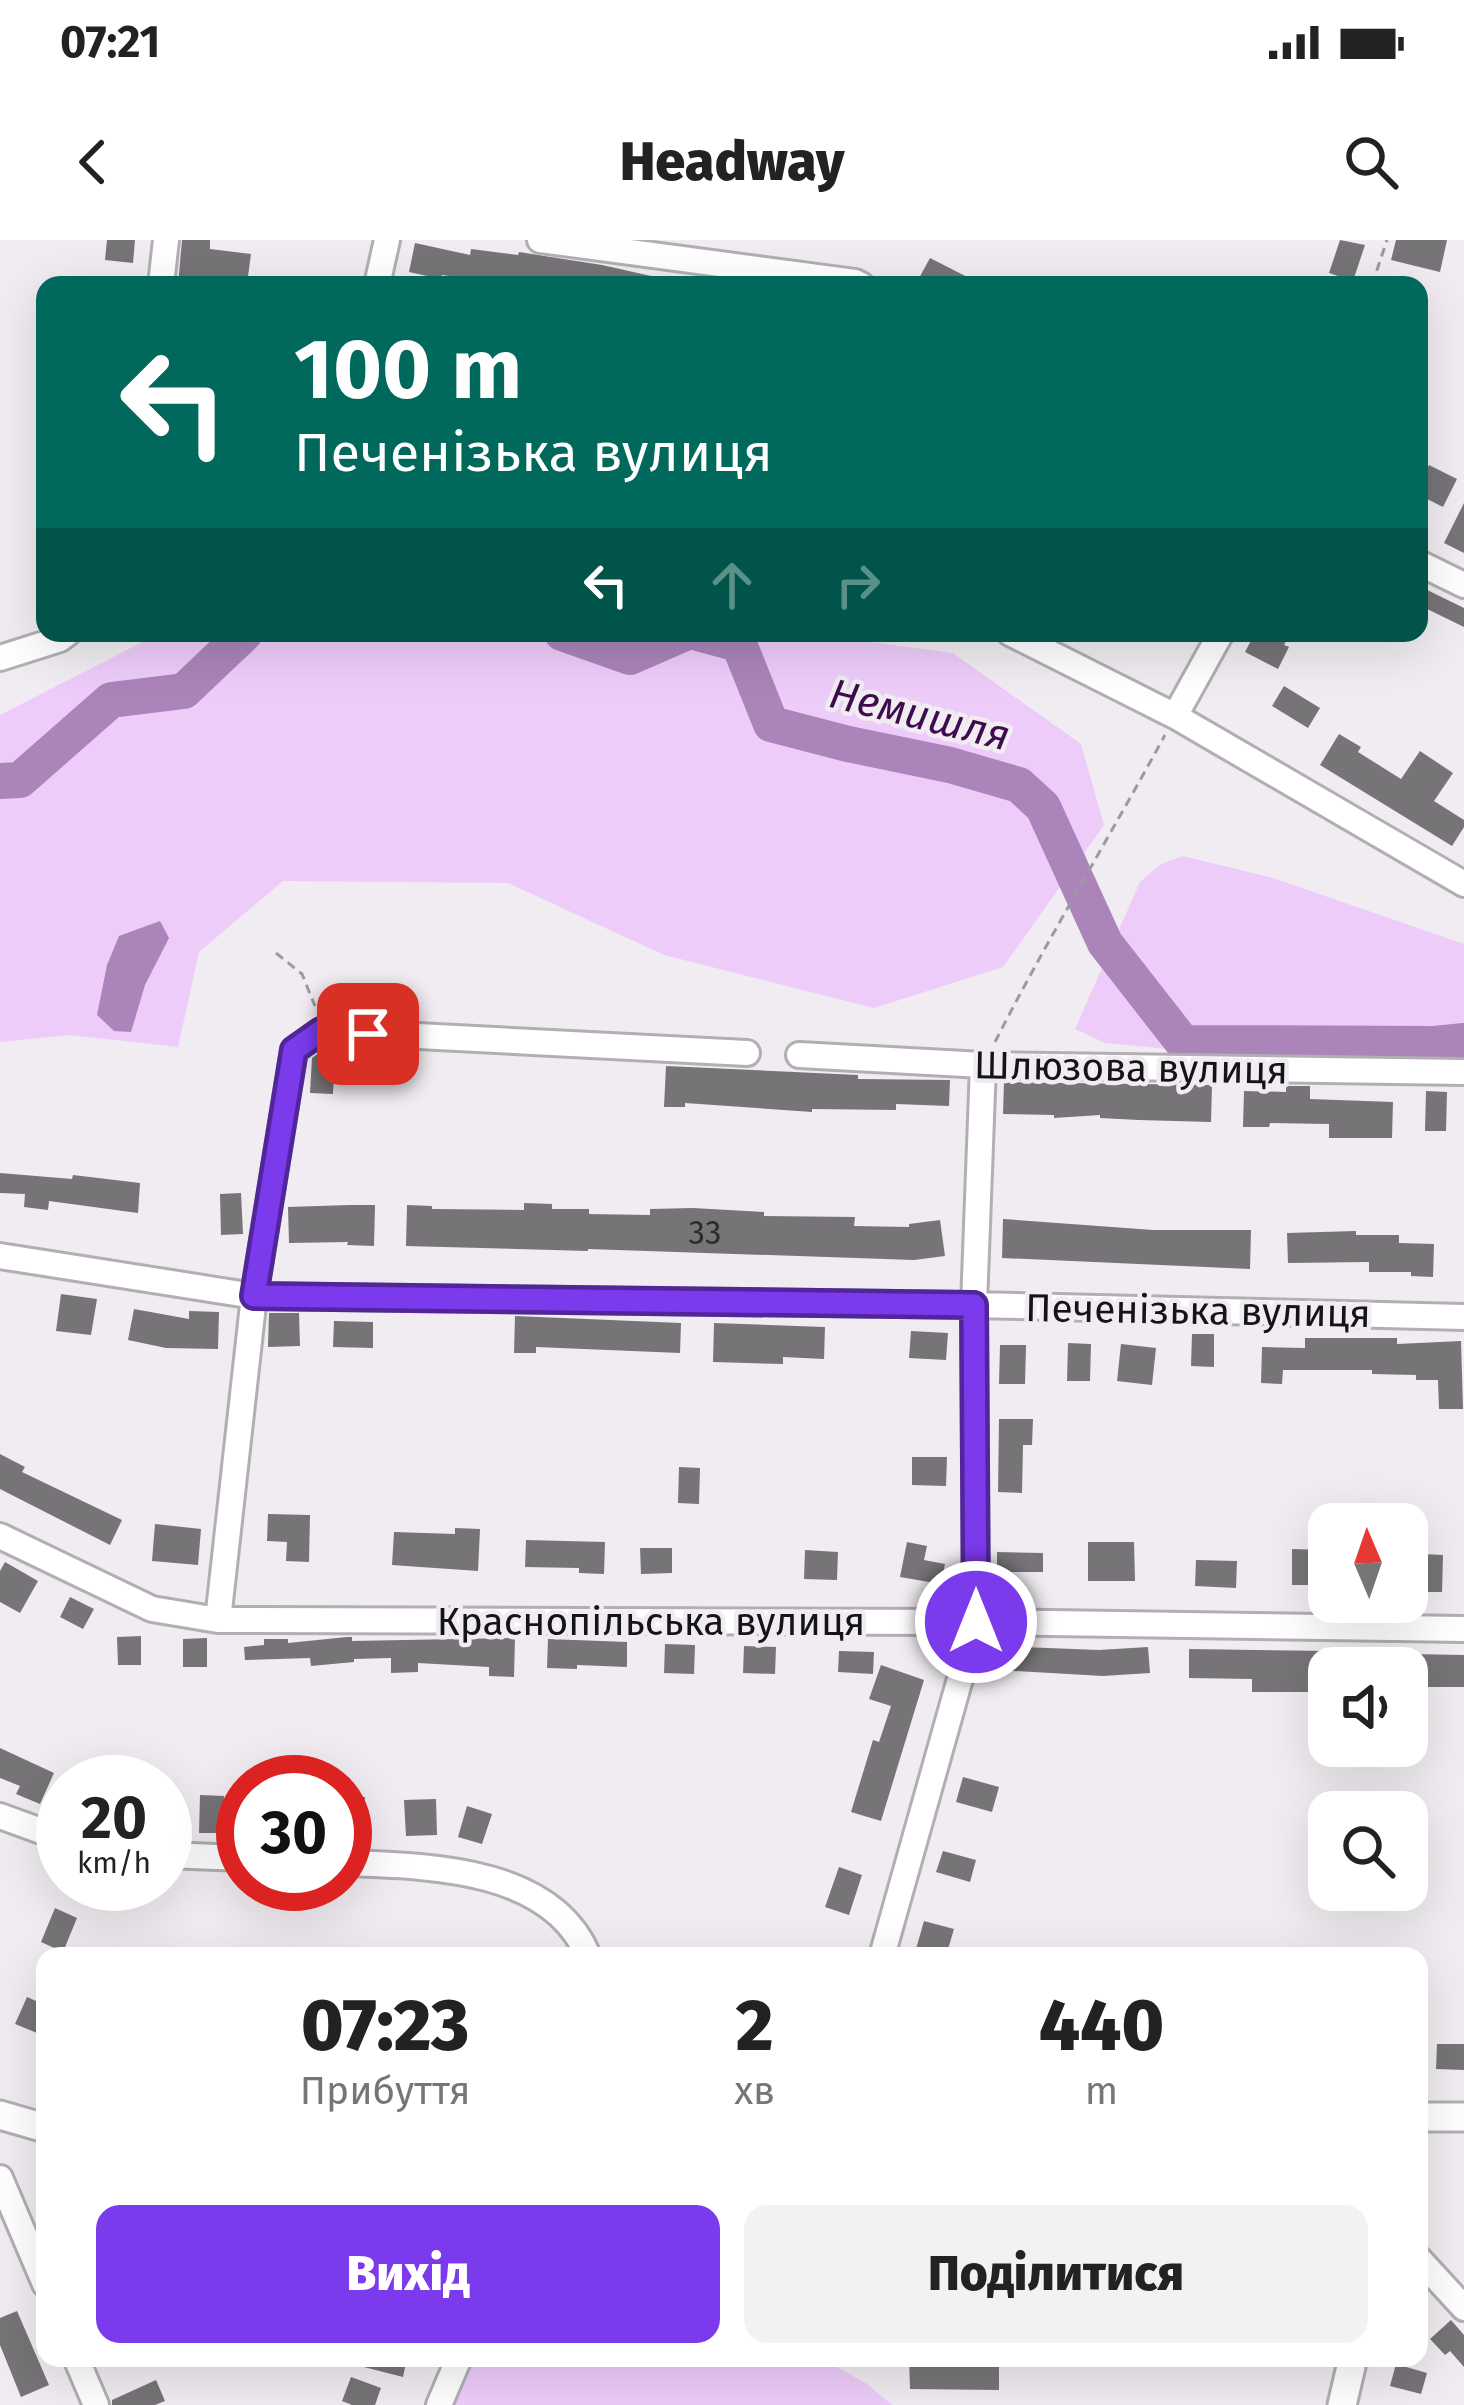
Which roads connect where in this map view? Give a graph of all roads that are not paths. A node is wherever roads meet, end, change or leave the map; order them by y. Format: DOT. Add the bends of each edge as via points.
graph roads {
  1 [pos="166,240"];
  2 [pos="387,240"];
  3 [pos="540,240"];
  4 [pos="162,276"];
  5 [pos="379,276"];
  6 [pos="810,276"];
  7 [pos="1428,567"];
  8 [pos="1464,585"];
  9 [pos="51,642"];
  10 [pos="1028,642"];
  11 [pos="1216,642"];
  12 [pos="0,658"];
  13 [pos="1175,716"];
  14 [pos="1464,884"];
  15 [pos="746,1053"];
  16 [pos="799,1055"];
  17 [pos="983,1065"];
  18 [pos="1464,1072"];
  19 [pos="0,1256"];
  20 [pos="254,1296"];
  21 [pos="974,1305"];
  22 [pos="1464,1317"];
  23 [pos="0,1536"];
  24 [pos="218,1620"];
  25 [pos="976,1622"];
  26 [pos="1464,1629"];
  27 [pos="0,1816"];
  28 [pos="36,1830"];
  29 [pos="372,1864"];
  30 [pos="584,1947"];
  31 [pos="884,1947"];
  32 [pos="0,2115"];
  33 [pos="1428,2117"];
  34 [pos="1464,2117"];
  35 [pos="36,2125"];
  36 [pos="0,2178"];
  37 [pos="36,2263"];
  38 [pos="1428,2269"];
  39 [pos="1464,2308"];
  40 [pos="80,2367"];
  41 [pos="455,2367"];
  42 [pos="1351,2367"];
  43 [pos="96,2405"];
  44 [pos="439,2405"];
  45 [pos="1342,2405"];
  1 -- 4 [label="street"];
  2 -- 5 [label="street"];
  3 -- 6 [label="street"];
  7 -- 8 [label="street"];
  9 -- 12 [label="street"];
  10 -- 13 [label="street"];
  11 -- 13 [label="street"];
  13 -- 14 [label="street"];
  15 -- 20 [label="street" via="321,1031 294,1050"];
  16 -- 17 [label="street, Шлюзова вулиця"];
  17 -- 18 [label="street, Шлюзова вулиця"];
  17 -- 21 [label="street"];
  19 -- 20 [label="street, Печенізька вулиця"];
  20 -- 21 [label="street, Печенізька вулиця"];
  20 -- 24 [label="street"];
  21 -- 22 [label="street, Печенізька вулиця"];
  21 -- 25 [label="street"];
  23 -- 24 [label="street, Краснопільська вулиця" via="152,1609"];
  24 -- 25 [label="street, Краснопільська вулиця"];
  25 -- 26 [label="street, Краснопільська вулиця"];
  25 -- 31 [label="street"];
  27 -- 28 [label="street"];
  29 -- 30 [label="street" via="434,1867 524,1892 563,1915"];
  32 -- 35 [label="street"];
  33 -- 34 [label="street"];
  36 -- 37 [label="street"];
  38 -- 39 [label="street"];
  40 -- 43 [label="street"];
  41 -- 44 [label="street"];
  42 -- 45 [label="street"];
}
